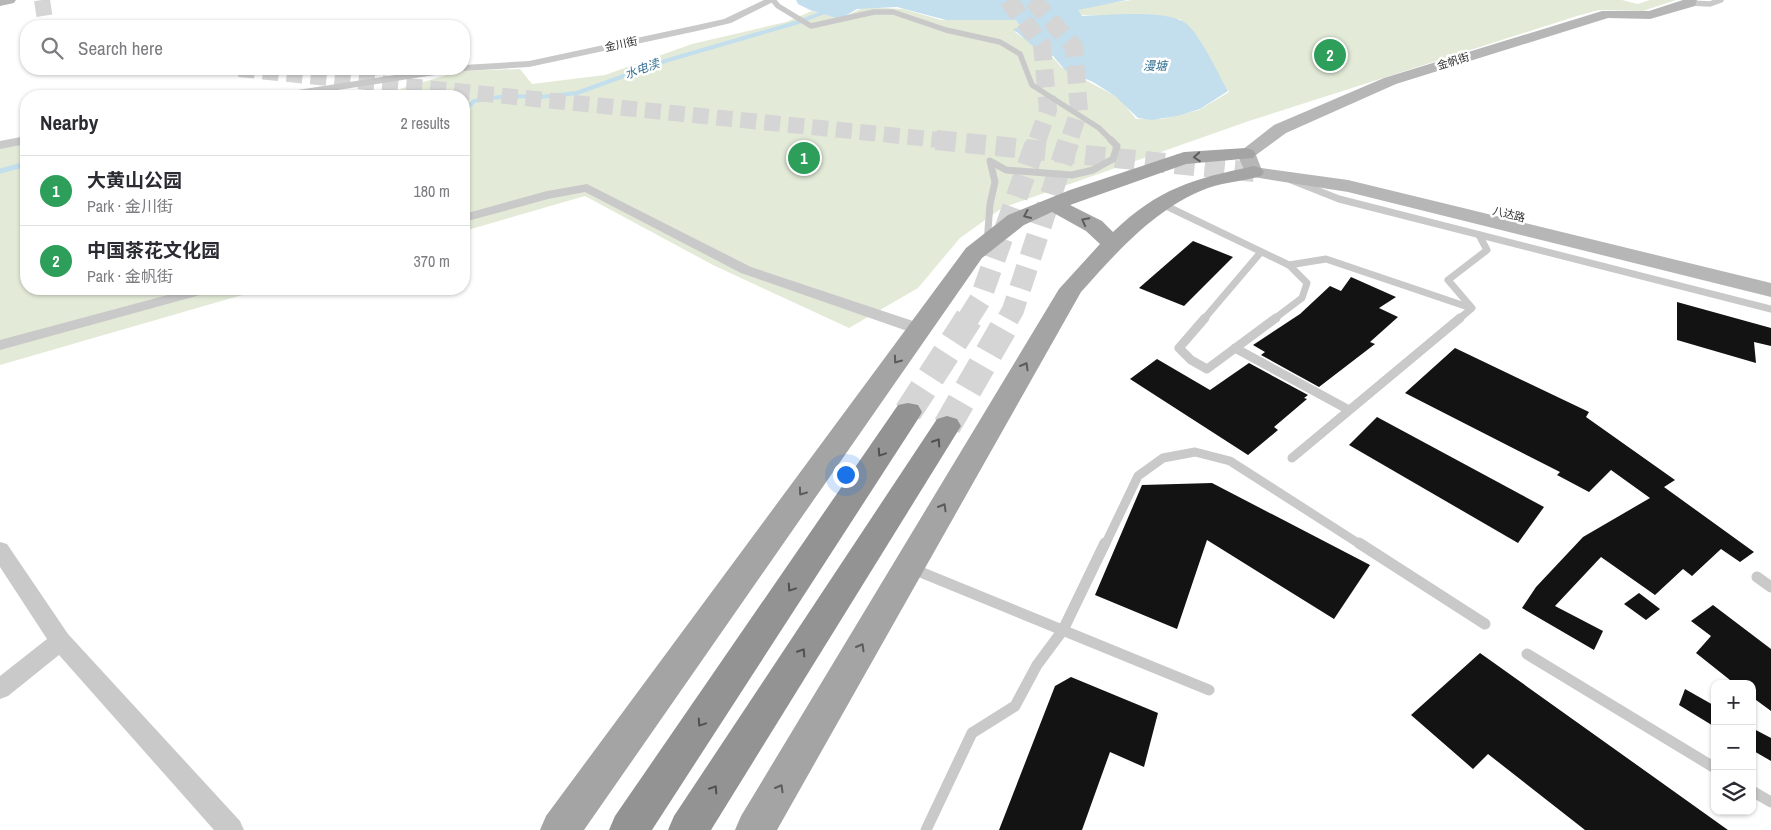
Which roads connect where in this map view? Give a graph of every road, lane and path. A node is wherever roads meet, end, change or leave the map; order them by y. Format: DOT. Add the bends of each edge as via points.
graph roads {
  1 [pos="9,0"];
  2 [pos="773,0"];
  3 [pos="1721,0"];
  4 [pos="1690,1"];
  5 [pos="0,2"];
  6 [pos="470,68"];
  7 [pos="415,75"];
  8 [pos="317,90"];
  9 [pos="20,141"];
  10 [pos="0,144"];
  11 [pos="1259,167"];
  12 [pos="1052,204"];
  13 [pos="1162,204"];
  14 [pos="470,216"];
  15 [pos="1479,235"];
  16 [pos="987,243"];
  17 [pos="1113,244"];
  18 [pos="1261,252"];
  19 [pos="1289,265"];
  20 [pos="1771,277"];
  21 [pos="1771,290"];
  22 [pos="184,295"];
  23 [pos="1472,308"];
  24 [pos="1771,309"];
  25 [pos="919,329"];
  26 [pos="0,345"];
  27 [pos="1235,348"];
  28 [pos="1350,410"];
  29 [pos="908,412"];
  30 [pos="947,426"];
  31 [pos="1292,458"];
  32 [pos="0,550"];
  33 [pos="908,567"];
  34 [pos="1757,577"];
  35 [pos="1771,587"];
  36 [pos="1484,624"];
  37 [pos="1063,630"];
  38 [pos="60,641"];
  39 [pos="1527,654"];
  40 [pos="0,689"];
  41 [pos="1209,690"];
  42 [pos="1711,766"];
  43 [pos="1756,793"];
  44 [pos="1771,802"];
  45 [pos="231,830"];
  46 [pos="560,830"];
  47 [pos="630,830"];
  48 [pos="688,830"];
  49 [pos="755,830"];
  50 [pos="926,830"];
  1 -- 5 [label="main road"];
  2 -- 6 [label="street, 金川街" via="727,21 669,34 529,64"];
  2 -- 16 [label="lane" via="811,26 874,12 893,12 946,30 1000,42 1020,54 1032,85 1099,128 1117,146 1113,159 1093,170 1072,175 1006,170 990,161 995,182"];
  3 -- 4 [label="lane" via="1710,4"];
  4 -- 11 [label="main road, 金帆街" via="1650,15 1607,14 1390,81 1280,128"];
  7 -- 8 [label="street"];
  9 -- 10 [label="street"];
  11 -- 12 [label="main road, one-way" via="1184,158"];
  11 -- 13 [label="main road" via="1201,184"];
  11 -- 15 [label="lane" via="1339,199"];
  11 -- 20 [label="main road, 八达路" via="1344,173"];
  11 -- 21 [label="main road"];
  12 -- 16 [label="main road, one-way" via="1016,220"];
  17 -- 12 [label="main road, one-way" via="1094,226"];
  13 -- 17 [label="main road"];
  13 -- 18 [label="lane"];
  14 -- 25 [label="street" via="547,195 587,188 746,270"];
  15 -- 23 [label="lane" via="1488,250 1448,280"];
  15 -- 24 [label="lane"];
  16 -- 25 [label="main road" via="974,253"];
  33 -- 17 [label="main road, one-way" via="1071,289"];
  18 -- 19 [label="lane"];
  18 -- 27 [label="lane" via="1179,348 1207,369"];
  19 -- 23 [label="lane" via="1326,259"];
  19 -- 27 [label="lane" via="1307,283 1302,298"];
  22 -- 26 [label="street"];
  23 -- 28 [label="lane"];
  25 -- 46 [label="main road, one-way"];
  27 -- 28 [label="lane"];
  28 -- 31 [label="lane"];
  29 -- 47 [label="highway, one-way"];
  48 -- 30 [label="highway, one-way"];
  32 -- 38 [label="street"];
  33 -- 37 [label="lane"];
  49 -- 33 [label="main road, one-way"];
  34 -- 35 [label="lane"];
  36 -- 37 [label="lane" via="1230,461 1195,452 1162,458 1138,476"];
  37 -- 41 [label="lane"];
  37 -- 50 [label="lane" via="1037,665 1014,706 972,733"];
  38 -- 40 [label="street"];
  38 -- 45 [label="street"];
  39 -- 42 [label="lane"];
  43 -- 44 [label="lane"];
}
